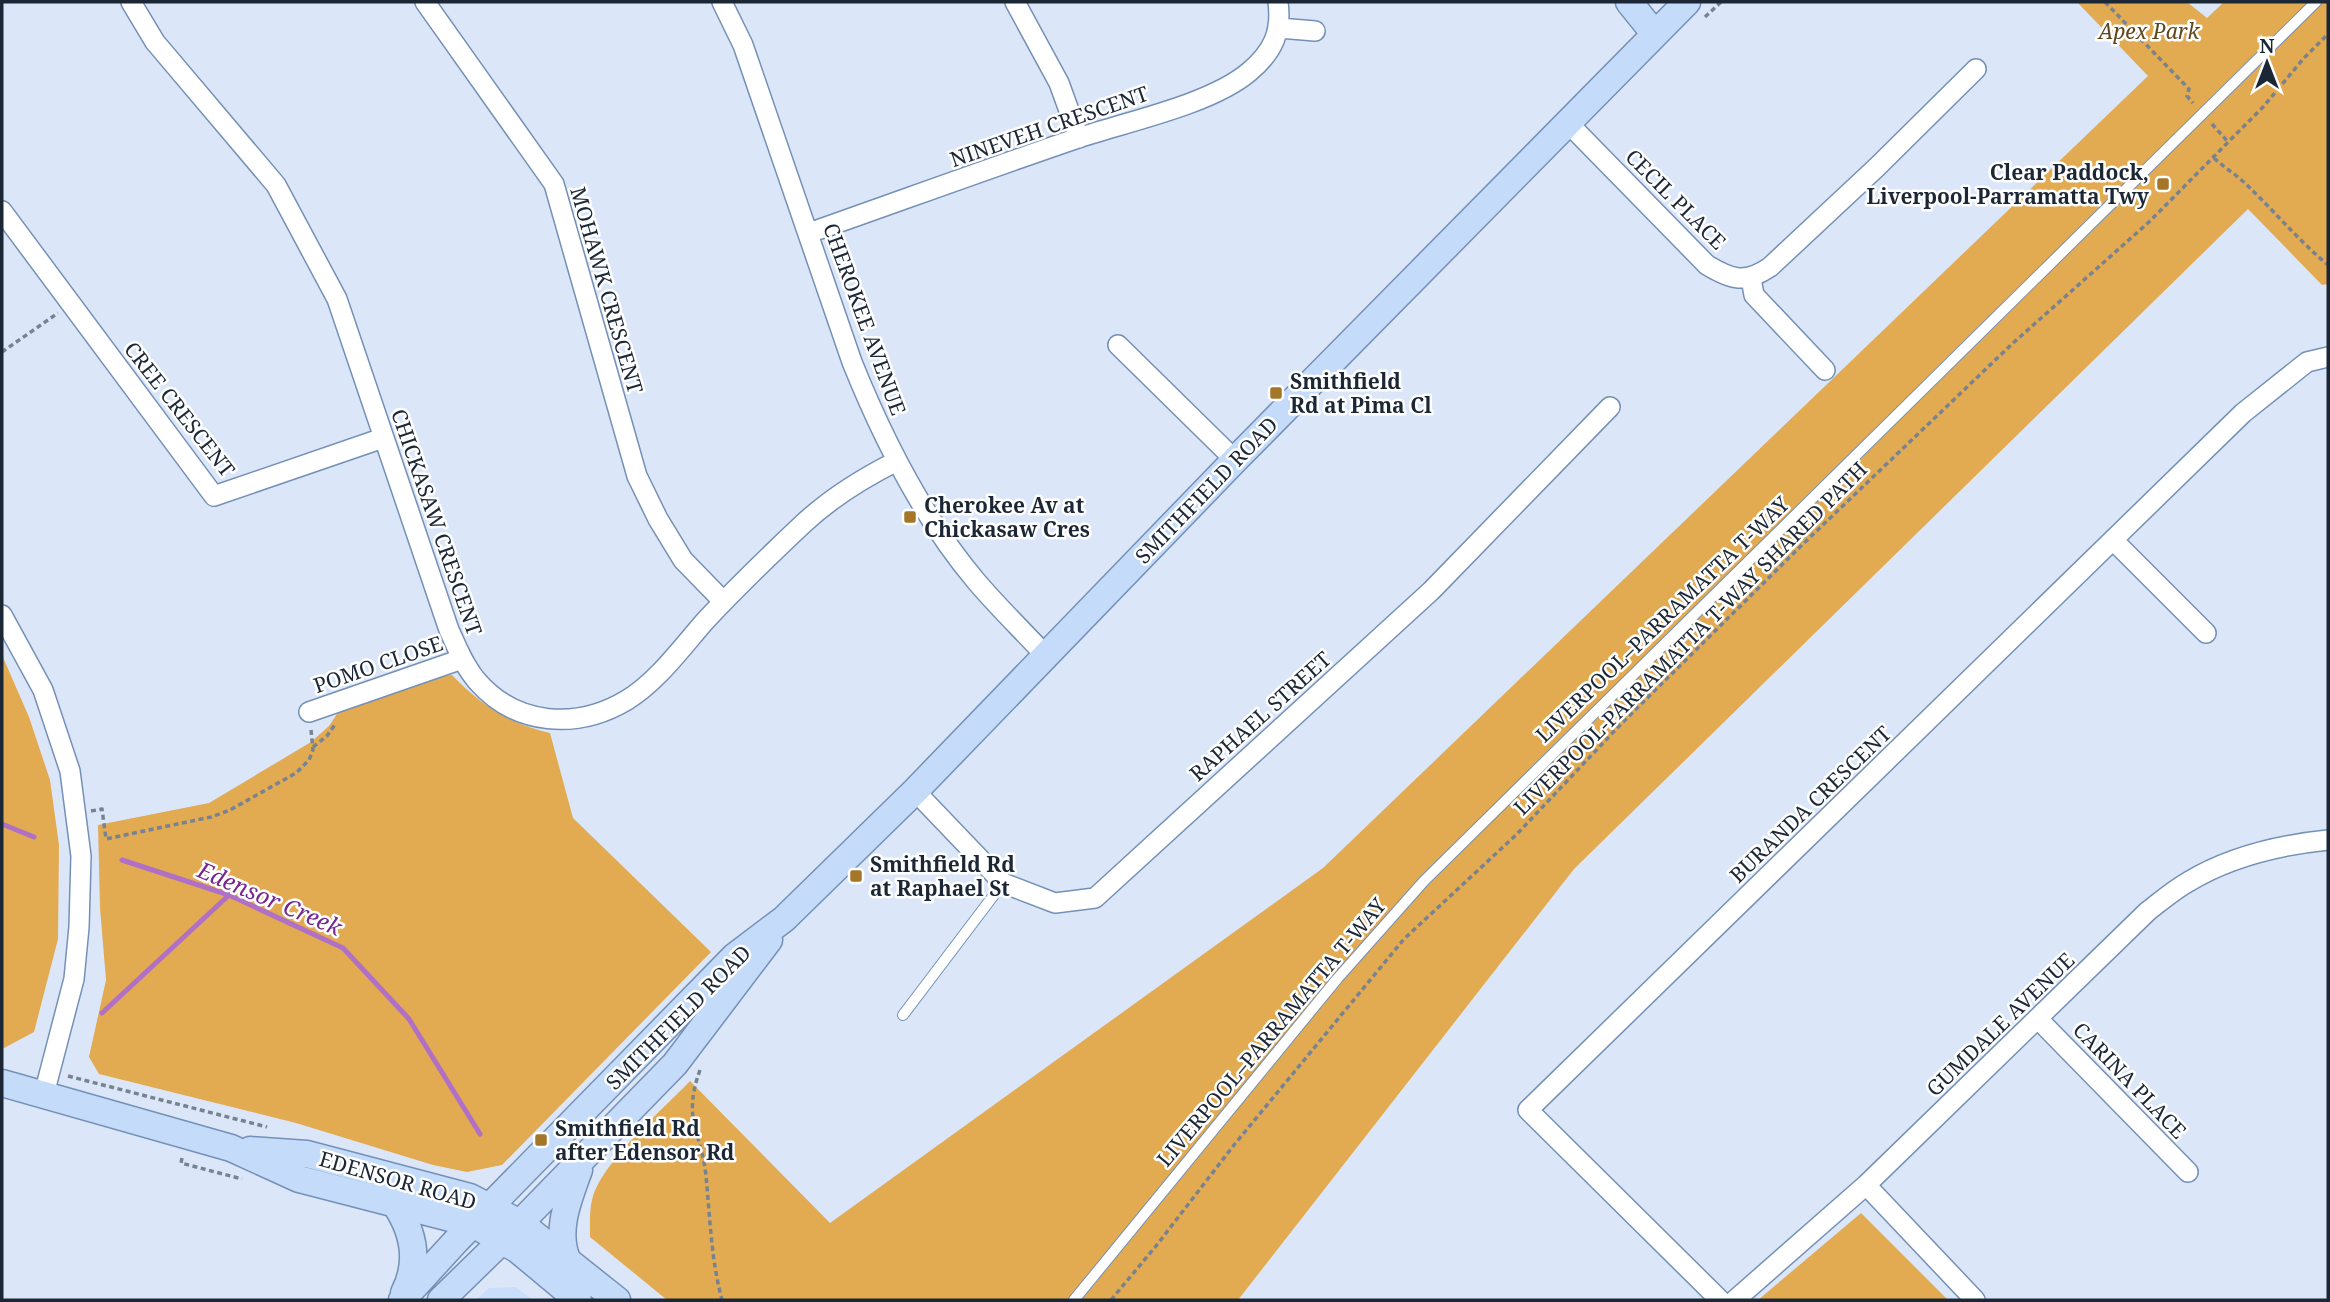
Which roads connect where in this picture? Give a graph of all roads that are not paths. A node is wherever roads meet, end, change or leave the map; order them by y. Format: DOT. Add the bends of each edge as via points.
graph roads {
  1 [pos="131,2"];
  2 [pos="425,2"];
  3 [pos="722,2"];
  4 [pos="1015,2"];
  5 [pos="1278,2"];
  6 [pos="1629,2"];
  7 [pos="1687,2"];
  8 [pos="2316,2"];
  9 [pos="1279,28"];
  10 [pos="1315,31"];
  11 [pos="1654,33"];
  12 [pos="1976,69"];
  13 [pos="1568,124"];
  14 [pos="1079,138"];
  15 [pos="2,211"];
  16 [pos="809,233"];
  17 [pos="1751,278"];
  18 [pos="1118,345"];
  19 [pos="2328,358"];
  20 [pos="1825,370"];
  21 [pos="1609,407"];
  22 [pos="383,439"];
  23 [pos="1235,460"];
  24 [pos="897,461"];
  25 [pos="2114,541"];
  26 [pos="723,601"];
  27 [pos="2,615"];
  28 [pos="2206,633"];
  29 [pos="1045,655"];
  30 [pos="461,659"];
  31 [pos="309,712"];
  32 [pos="915,791"];
  33 [pos="2328,840"];
  34 [pos="1003,883"];
  35 [pos="784,919"];
  36 [pos="903,1015"];
  37 [pos="2038,1018"];
  38 [pos="2,1083"];
  39 [pos="44,1094"];
  40 [pos="231,1148"];
  41 [pos="584,1158"];
  42 [pos="2188,1172"];
  43 [pos="1866,1185"];
  44 [pos="395,1204"];
  45 [pos="482,1216"];
  46 [pos="511,1231"];
  47 [pos="568,1259"];
  48 [pos="401,1300"];
  49 [pos="441,1300"];
  50 [pos="578,1300"];
  51 [pos="617,1300"];
  52 [pos="1074,1300"];
  53 [pos="1720,1300"];
  54 [pos="1735,1300"];
  55 [pos="1975,1300"];
  1 -- 22 [label="street, CHICKASAW CRESCENT" via="155,42 276,185 337,299"];
  2 -- 26 [label="street, MOHAWK CRESCENT" via="554,184 637,476 683,560"];
  3 -- 16 [label="street, CHEROKEE AVENUE" via="743,46"];
  4 -- 14 [label="street" via="1059,83"];
  5 -- 9 [label="street"];
  6 -- 11 [label="main road"];
  7 -- 11 [label="main road, SMITHFIELD ROAD"];
  8 -- 52 [label="lane, LIVERPOOL–PARRAMATTA T-WAY" via="1424,881 1337,979"];
  9 -- 10 [label="street"];
  9 -- 14 [label="street, NINEVEH CRESCENT" via="1272,47 1250,71 1226,87"];
  11 -- 13 [label="main road, SMITHFIELD ROAD"];
  12 -- 17 [label="street" via="1770,267"];
  13 -- 17 [label="street, CECIL PLACE" via="1707,265 1725,276"];
  13 -- 23 [label="main road, SMITHFIELD ROAD"];
  14 -- 16 [label="street, NINEVEH CRESCENT"];
  15 -- 22 [label="street, CREE CRESCENT" via="214,496"];
  16 -- 24 [label="street, CHEROKEE AVENUE" via="852,362"];
  17 -- 20 [label="street" via="1754,295"];
  18 -- 23 [label="street"];
  19 -- 25 [label="street, BURANDA CRESCENT" via="2307,362 2243,413"];
  21 -- 34 [label="street, RAPHAEL STREET" via="1431,590 1095,898 1055,903"];
  22 -- 30 [label="street, CHICKASAW CRESCENT"];
  23 -- 29 [label="main road, SMITHFIELD ROAD"];
  24 -- 26 [label="street, CHICKASAW CRESCENT" via="853,484 807,521"];
  24 -- 29 [label="street, CHEROKEE AVENUE" via="955,554"];
  25 -- 28 [label="street"];
  25 -- 53 [label="street, BURANDA CRESCENT" via="1528,1110"];
  26 -- 30 [label="street, CHICKASAW CRESCENT" via="650,682 628,699 578,719 547,720 509,707 477,682"];
  27 -- 39 [label="street" via="43,690 70,771 80,856 74,979"];
  29 -- 32 [label="main road, SMITHFIELD ROAD"];
  30 -- 31 [label="street, POMO CLOSE"];
  32 -- 34 [label="street, RAPHAEL STREET"];
  32 -- 35 [label="main road, SMITHFIELD ROAD"];
  33 -- 37 [label="street, GUMDALE AVENUE" via="2277,846 2229,861 2187,882 2147,911"];
  34 -- 36 [label="lane"];
  35 -- 41 [label="main road, SMITHFIELD ROAD" via="674,1064"];
  35 -- 45 [label="main road, SMITHFIELD ROAD" via="735,956"];
  37 -- 42 [label="street, CARINA PLACE"];
  37 -- 43 [label="street, GUMDALE AVENUE"];
  38 -- 39 [label="main road, EDENSOR ROAD"];
  39 -- 40 [label="main road, EDENSOR ROAD"];
  40 -- 44 [label="main road, EDENSOR ROAD" via="299,1179"];
  40 -- 45 [label="main road, EDENSOR ROAD" via="307,1154 462,1195"];
  41 -- 46 [label="main road, SMITHFIELD ROAD"];
  41 -- 47 [label="main road" via="564,1216"];
  43 -- 54 [label="street, GUMDALE AVENUE"];
  43 -- 55 [label="street"];
  44 -- 45 [label="main road, EDENSOR ROAD"];
  44 -- 48 [label="main road" via="405,1218 414,1255"];
  45 -- 46 [label="main road, EDENSOR ROAD"];
  45 -- 48 [label="main road, SMITHFIELD ROAD"];
  46 -- 47 [label="main road, EDENSOR ROAD"];
  46 -- 49 [label="main road, SMITHFIELD ROAD"];
  46 -- 50 [label="main road, EDENSOR ROAD" via="518,1250"];
  47 -- 51 [label="main road, EDENSOR ROAD"];
}
